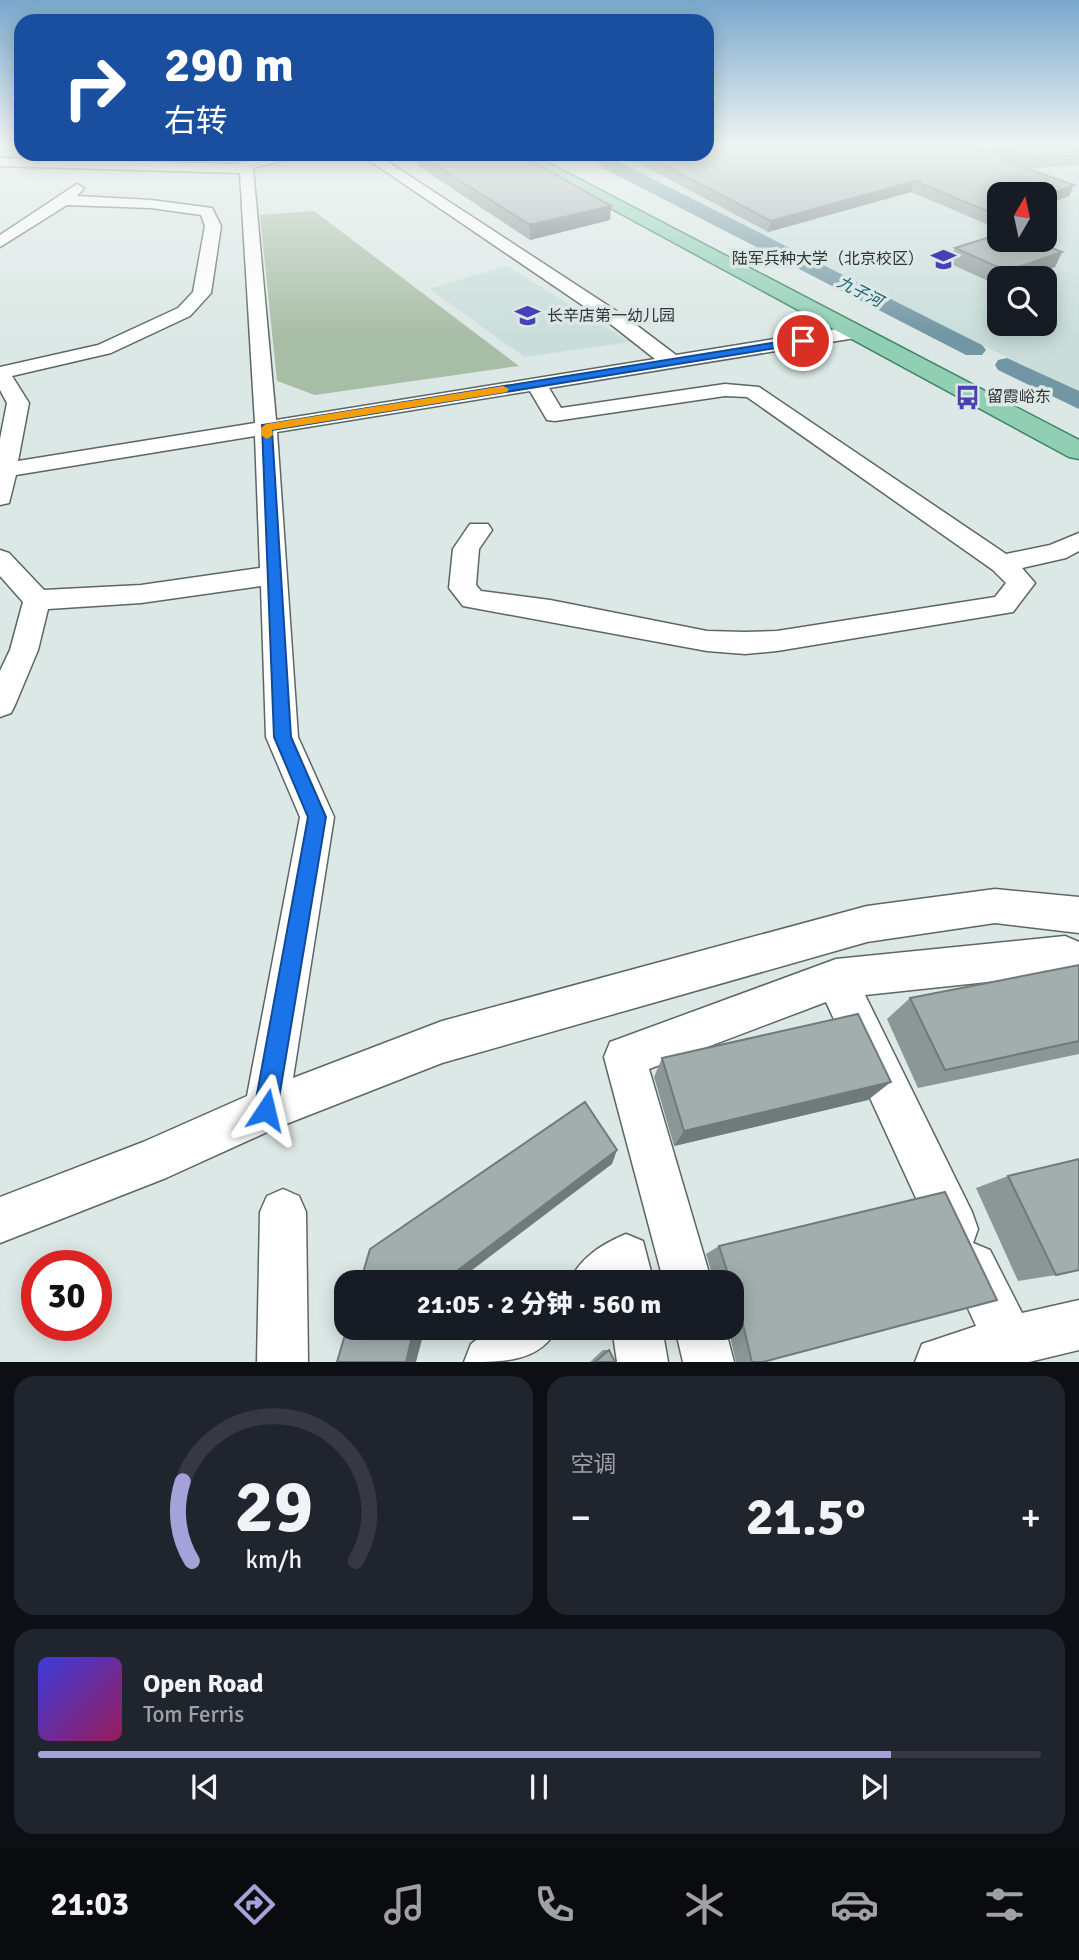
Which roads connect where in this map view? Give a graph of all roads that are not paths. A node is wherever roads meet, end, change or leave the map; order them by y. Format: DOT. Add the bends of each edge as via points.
graph roads {
  1 [pos="49,210"];
  2 [pos="195,210"];
  3 [pos="250,210"];
  4 [pos="451,210"];
  5 [pos="624,210"];
  6 [pos="641,210"];
  7 [pos="0,242"];
  8 [pos="855,332"];
  9 [pos="672,362"];
  10 [pos="0,373"];
  11 [pos="536,384"];
  12 [pos="266,428"];
  13 [pos="1079,436"];
  14 [pos="1079,451"];
  15 [pos="3,470"];
  16 [pos="0,498"];
  17 [pos="479,530"];
  18 [pos="1079,541"];
  19 [pos="0,559"];
  20 [pos="1002,564"];
  21 [pos="274,575"];
  22 [pos="37,600"];
  23 [pos="0,705"];
  24 [pos="1079,915"];
  25 [pos="1079,961"];
  26 [pos="836,979"];
  27 [pos="266,1110"];
  28 [pos="283,1212"];
  29 [pos="0,1220"];
  30 [pos="610,1270"];
  31 [pos="627,1270"];
  32 [pos="684,1270"];
  33 [pos="1079,1325"];
  34 [pos="517,1340"];
  35 [pos="639,1340"];
  36 [pos="703,1340"];
  37 [pos="1004,1351"];
  38 [pos="282,1362"];
  39 [pos="489,1362"];
  40 [pos="643,1362"];
  41 [pos="709,1362"];
  42 [pos="940,1362"];
  1 -- 7 [label="street"];
  2 -- 10 [label="street" via="207,211 213,226 202,293 184,312 104,349"];
  3 -- 12 [label="street"];
  4 -- 9 [label="street"];
  5 -- 8 [label="main road"];
  6 -- 13 [label="main road"];
  8 -- 9 [label="street"];
  8 -- 14 [label="main road"];
  9 -- 11 [label="street"];
  10 -- 15 [label="street" via="18,402"];
  11 -- 12 [label="street"];
  11 -- 20 [label="street" via="555,415 725,390 752,391"];
  12 -- 15 [label="street"];
  12 -- 21 [label="street"];
  15 -- 16 [label="street"];
  17 -- 20 [label="street" via="466,550 462,588 473,599 720,642 777,641 1003,605 1022,583"];
  18 -- 20 [label="street" via="1057,552"];
  19 -- 22 [label="street"];
  21 -- 22 [label="street" via="141,594"];
  21 -- 27 [label="street" via="282,737 317,817"];
  22 -- 23 [label="street" via="24,650"];
  24 -- 27 [label="street" via="995,906 867,924 442,1042"];
  25 -- 26 [label="street" via="1065,955"];
  26 -- 32 [label="street" via="625,1057"];
  26 -- 37 [label="street"];
  27 -- 29 [label="street" via="150,1162"];
  28 -- 38 [label="street"];
  30 -- 31 [label="street" via="625,1258"];
  33 -- 37 [label="street"];
  34 -- 39 [label="street"];
  35 -- 40 [label="street"];
  36 -- 41 [label="street"];
  37 -- 42 [label="street"];
}
